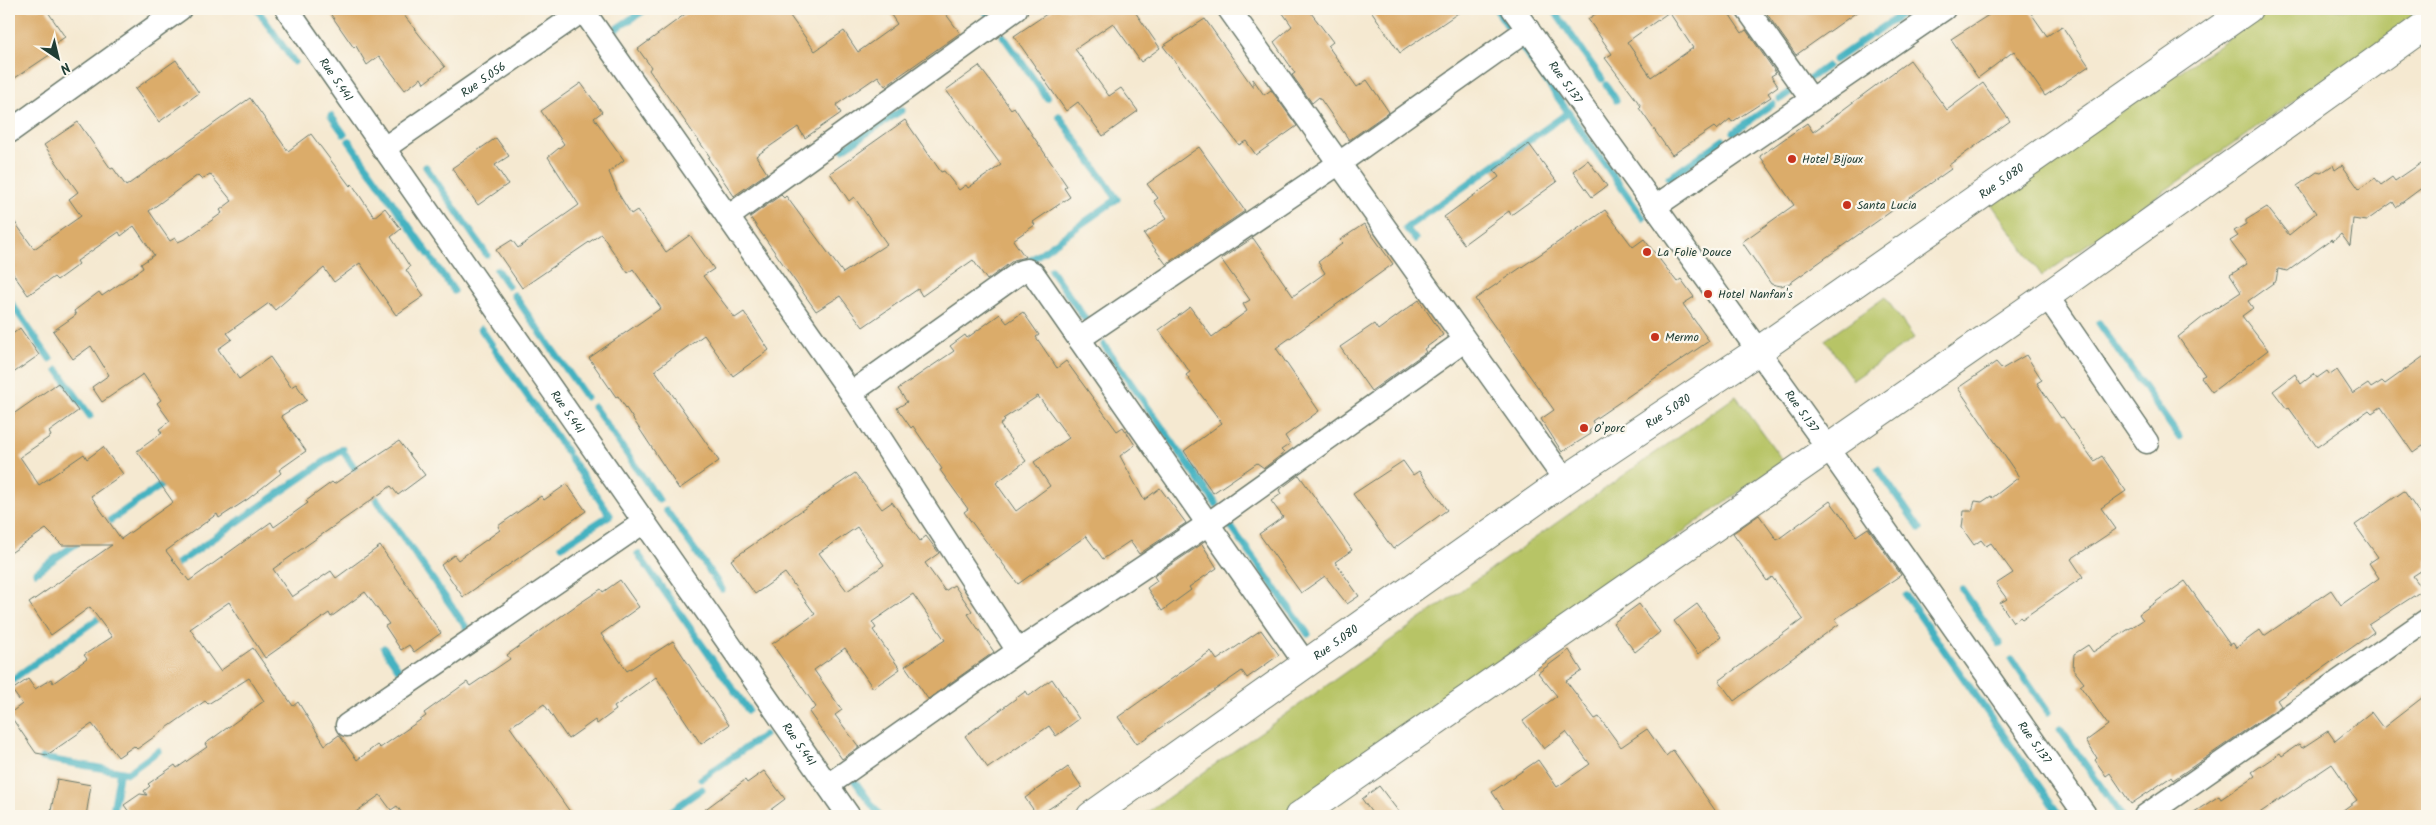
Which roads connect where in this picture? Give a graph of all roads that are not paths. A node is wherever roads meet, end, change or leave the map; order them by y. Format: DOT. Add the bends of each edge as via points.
graph roads {
  1 [pos="180,9"];
  2 [pos="286,9"];
  3 [pos="1016,9"];
  4 [pos="1229,9"];
  5 [pos="1513,9"];
  6 [pos="1747,9"];
  7 [pos="1944,9"];
  8 [pos="2248,9"];
  9 [pos="584,10"];
  10 [pos="2427,24"];
  11 [pos="1528,29"];
  12 [pos="1811,100"];
  13 [pos="9,132"];
  14 [pos="383,149"];
  15 [pos="1338,164"];
  16 [pos="1656,206"];
  17 [pos="728,217"];
  18 [pos="2048,296"];
  19 [pos="1079,339"];
  20 [pos="1464,342"];
  21 [pos="1758,351"];
  22 [pos="851,393"];
  23 [pos="2147,442"];
  24 [pos="1828,448"];
  25 [pos="1565,480"];
  26 [pos="644,522"];
  27 [pos="1208,524"];
  28 [pos="2427,620"];
  29 [pos="1018,651"];
  30 [pos="1305,663"];
  31 [pos="347,725"];
  32 [pos="828,785"];
  33 [pos="849,816"];
  34 [pos="1091,816"];
  35 [pos="1299,816"];
  36 [pos="2086,816"];
  37 [pos="2145,816"];
  1 -- 13 [label="street"];
  2 -- 14 [label="street, Rue 5.441"];
  3 -- 17 [label="street"];
  4 -- 15 [label="street"];
  5 -- 11 [label="street, Rue 5.137"];
  6 -- 12 [label="street"];
  7 -- 12 [label="street"];
  8 -- 21 [label="main road, Rue 5.080"];
  9 -- 14 [label="street, Rue 5.056"];
  9 -- 17 [label="street"];
  10 -- 18 [label="main road"];
  11 -- 15 [label="street"];
  11 -- 16 [label="street, Rue 5.137"];
  12 -- 16 [label="street"];
  14 -- 26 [label="street, Rue 5.441"];
  15 -- 19 [label="street"];
  15 -- 20 [label="street"];
  16 -- 21 [label="street, Rue 5.137"];
  17 -- 22 [label="street"];
  18 -- 23 [label="street"];
  18 -- 24 [label="main road"];
  19 -- 22 [label="street" via="1033,273 1022,271"];
  19 -- 27 [label="street"];
  20 -- 25 [label="street"];
  20 -- 27 [label="street"];
  21 -- 24 [label="street, Rue 5.137"];
  21 -- 25 [label="main road, Rue 5.080"];
  22 -- 29 [label="street"];
  24 -- 35 [label="main road"];
  24 -- 36 [label="street, Rue 5.137"];
  25 -- 30 [label="main road, Rue 5.080"];
  26 -- 31 [label="street"];
  26 -- 32 [label="street, Rue 5.441"];
  27 -- 29 [label="street"];
  27 -- 30 [label="street"];
  28 -- 37 [label="street"];
  29 -- 32 [label="street"];
  30 -- 34 [label="main road, Rue 5.080"];
  32 -- 33 [label="street, Rue 5.441"];
}
